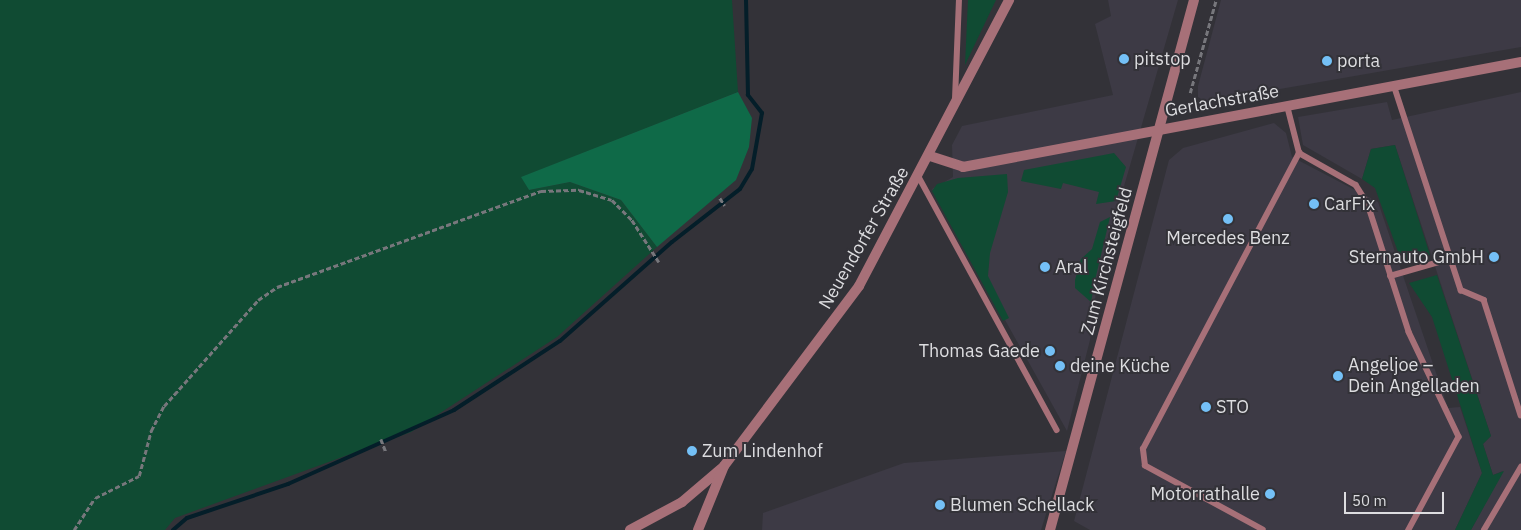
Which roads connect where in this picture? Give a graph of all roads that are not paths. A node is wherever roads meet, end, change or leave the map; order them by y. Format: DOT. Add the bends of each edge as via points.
graph roads {
  1 [pos="958,0"];
  2 [pos="1009,0"];
  3 [pos="1194,0"];
  4 [pos="1521,62"];
  5 [pos="1395,88"];
  6 [pos="1287,106"];
  7 [pos="955,109"];
  8 [pos="1160,129"];
  9 [pos="1299,153"];
  10 [pos="930,156"];
  11 [pos="920,177"];
  12 [pos="1450,259"];
  13 [pos="1390,276"];
  14 [pos="1521,414"];
  15 [pos="1057,430"];
  16 [pos="724,466"];
  17 [pos="1521,467"];
  18 [pos="630,530"];
  19 [pos="698,530"];
  20 [pos="1050,530"];
  21 [pos="1263,530"];
  22 [pos="1409,530"];
  23 [pos="1484,530"];
  1 -- 7 [label="lane" via="953,49"];
  2 -- 7 [label="street, Neuendorfer Straße"];
  3 -- 8 [label="street, Zum Kirchsteigfeld"];
  4 -- 5 [label="street, Gerlachstraße"];
  5 -- 6 [label="street, Gerlachstraße"];
  5 -- 12 [label="lane"];
  6 -- 8 [label="street, Gerlachstraße"];
  6 -- 9 [label="lane"];
  7 -- 10 [label="street, Neuendorfer Straße"];
  8 -- 10 [label="street, Gerlachstraße" via="963,167"];
  8 -- 20 [label="street, Zum Kirchsteigfeld"];
  9 -- 13 [label="lane" via="1356,185 1368,204"];
  9 -- 21 [label="lane" via="1144,449 1146,466"];
  10 -- 11 [label="street, Neuendorfer Straße"];
  11 -- 15 [label="lane"];
  11 -- 16 [label="street, Neuendorfer Straße" via="860,286"];
  12 -- 13 [label="lane"];
  12 -- 14 [label="lane" via="1462,290 1484,300"];
  13 -- 22 [label="lane" via="1409,332 1459,437"];
  16 -- 18 [label="street" via="682,502"];
  16 -- 19 [label="street, Neuendorfer Straße"];
  17 -- 23 [label="lane"];
}
